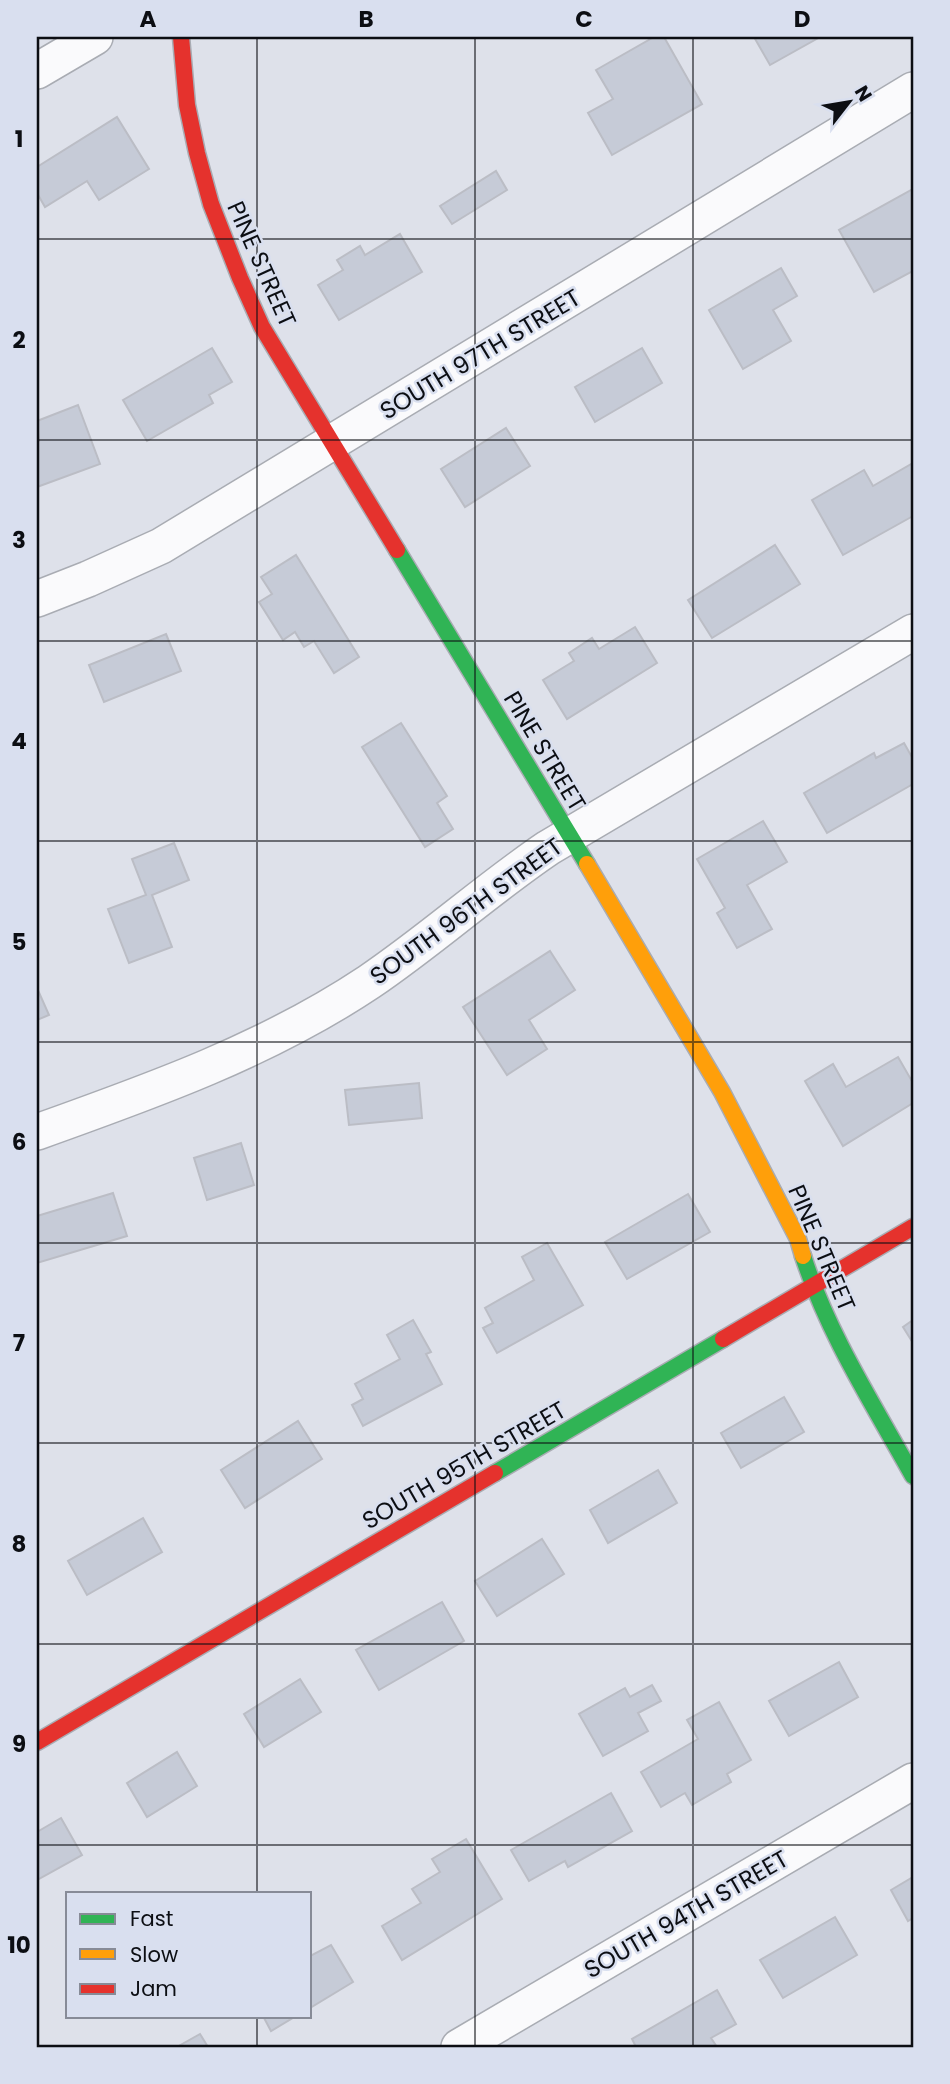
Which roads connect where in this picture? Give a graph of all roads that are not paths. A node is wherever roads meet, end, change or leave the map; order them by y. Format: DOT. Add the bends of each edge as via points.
graph roads {
  1 [pos="95,37"];
  2 [pos="181,37"];
  3 [pos="37,71"];
  4 [pos="913,90"];
  5 [pos="332,444"];
  6 [pos="37,599"];
  7 [pos="913,632"];
  8 [pos="570,835"];
  9 [pos="37,1132"];
  10 [pos="913,1227"];
  11 [pos="813,1286"];
  12 [pos="913,1476"];
  13 [pos="37,1742"];
  14 [pos="913,1781"];
  15 [pos="459,2047"];
  1 -- 3 [label="street"];
  2 -- 5 [label="street, PINE STREET" via="190,124 214,218 262,327"];
  4 -- 5 [label="street, SOUTH 97TH STREET"];
  5 -- 6 [label="street, SOUTH 97TH STREET" via="161,545"];
  5 -- 8 [label="street, PINE STREET"];
  7 -- 8 [label="street, SOUTH 96TH STREET"];
  8 -- 9 [label="street, SOUTH 96TH STREET" via="369,982 303,1022 231,1059"];
  8 -- 11 [label="street, PINE STREET" via="722,1092 798,1239"];
  10 -- 11 [label="street, SOUTH 95TH STREET"];
  11 -- 12 [label="street, PINE STREET" via="836,1339"];
  11 -- 13 [label="street, SOUTH 95TH STREET"];
  14 -- 15 [label="street, SOUTH 94TH STREET"];
}
